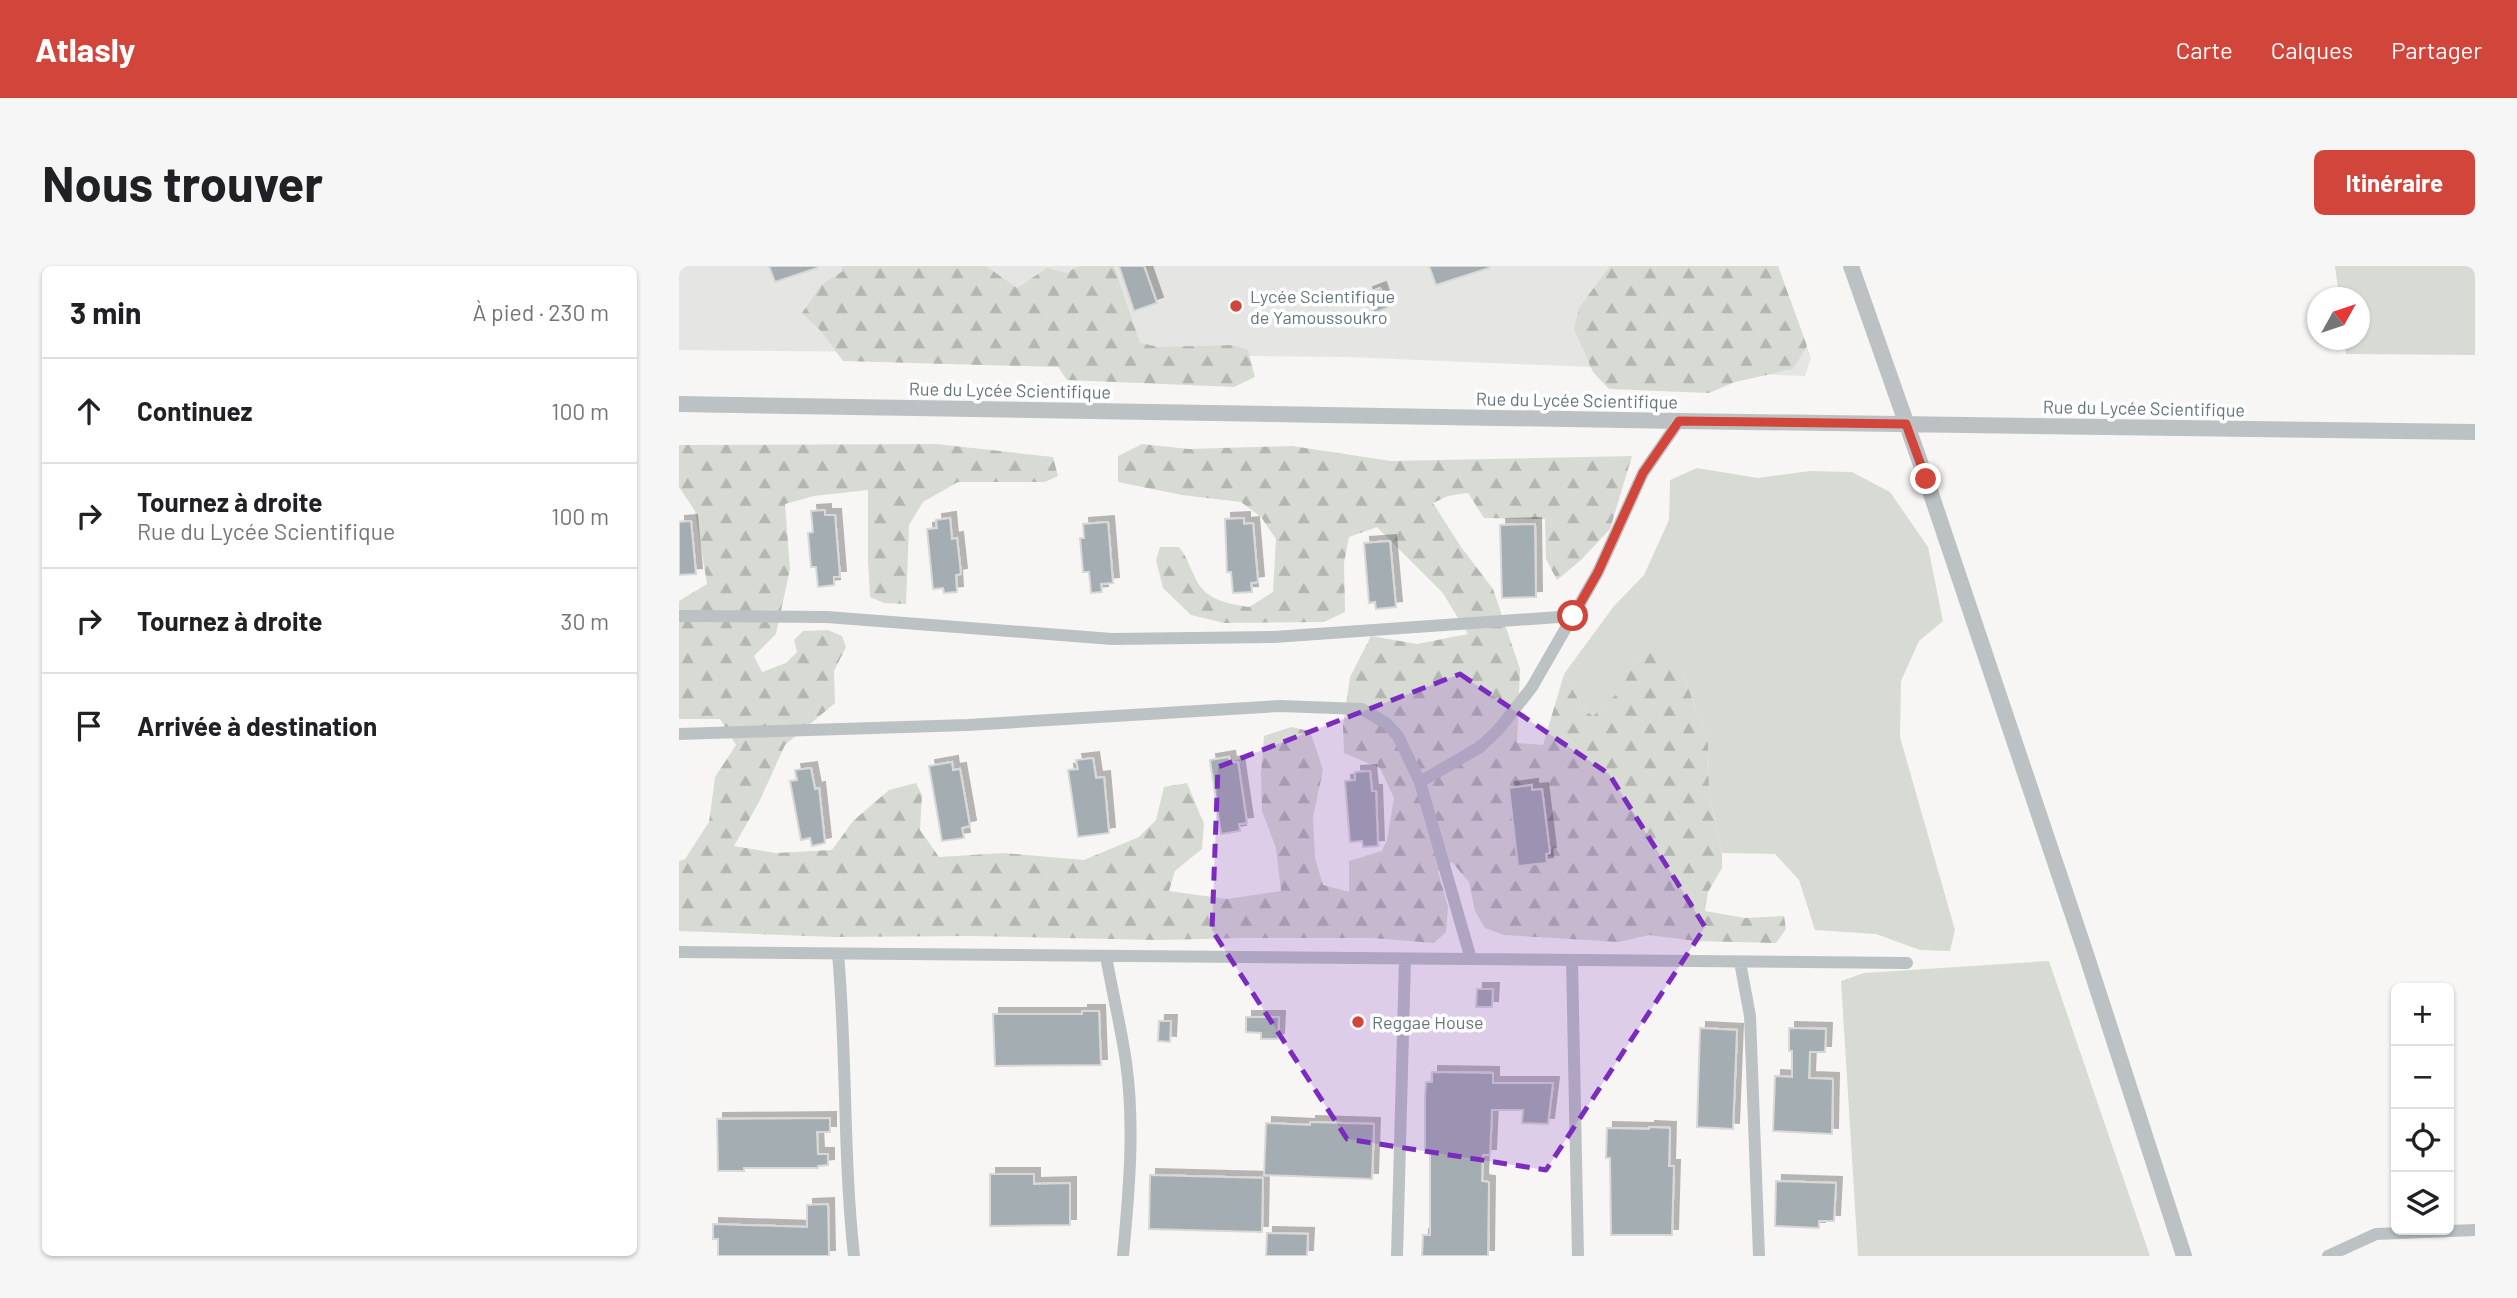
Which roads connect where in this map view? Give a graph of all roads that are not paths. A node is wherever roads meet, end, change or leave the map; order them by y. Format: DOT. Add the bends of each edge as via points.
graph roads {
  1 [pos="1851,266"];
  2 [pos="679,404"];
  3 [pos="1679,421"];
  4 [pos="1906,424"];
  5 [pos="2475,432"];
  6 [pos="679,616"];
  7 [pos="1573,616"];
  8 [pos="679,734"];
  9 [pos="1420,782"];
  10 [pos="679,952"];
  11 [pos="838,954"];
  12 [pos="1106,956"];
  13 [pos="1405,959"];
  14 [pos="1471,959"];
  15 [pos="1572,960"];
  16 [pos="1740,962"];
  17 [pos="1907,963"];
  18 [pos="2475,1230"];
  19 [pos="854,1256"];
  20 [pos="1123,1256"];
  21 [pos="1397,1256"];
  22 [pos="1578,1256"];
  23 [pos="1759,1256"];
  24 [pos="2184,1256"];
  25 [pos="2328,1256"];
  1 -- 4 [label="street"];
  2 -- 3 [label="street, Rue du Lycée Scientifique"];
  3 -- 4 [label="street, Rue du Lycée Scientifique"];
  3 -- 7 [label="street" via="1643,473"];
  4 -- 5 [label="street, Rue du Lycée Scientifique"];
  4 -- 24 [label="street"];
  6 -- 7 [label="street" via="827,617 1112,639 1274,637"];
  7 -- 9 [label="street" via="1531,687 1499,729 1480,747"];
  8 -- 9 [label="street" via="968,725 1280,706 1347,707 1362,709 1386,723 1398,736"];
  9 -- 14 [label="street"];
  10 -- 11 [label="street"];
  11 -- 12 [label="street"];
  11 -- 19 [label="street"];
  12 -- 13 [label="street"];
  12 -- 20 [label="street" via="1129,1100 1131,1156"];
  13 -- 14 [label="street"];
  13 -- 21 [label="street"];
  14 -- 15 [label="street"];
  15 -- 16 [label="street"];
  15 -- 22 [label="street"];
  16 -- 17 [label="street"];
  16 -- 23 [label="street" via="1750,1016"];
  18 -- 25 [label="street" via="2376,1234"];
}
